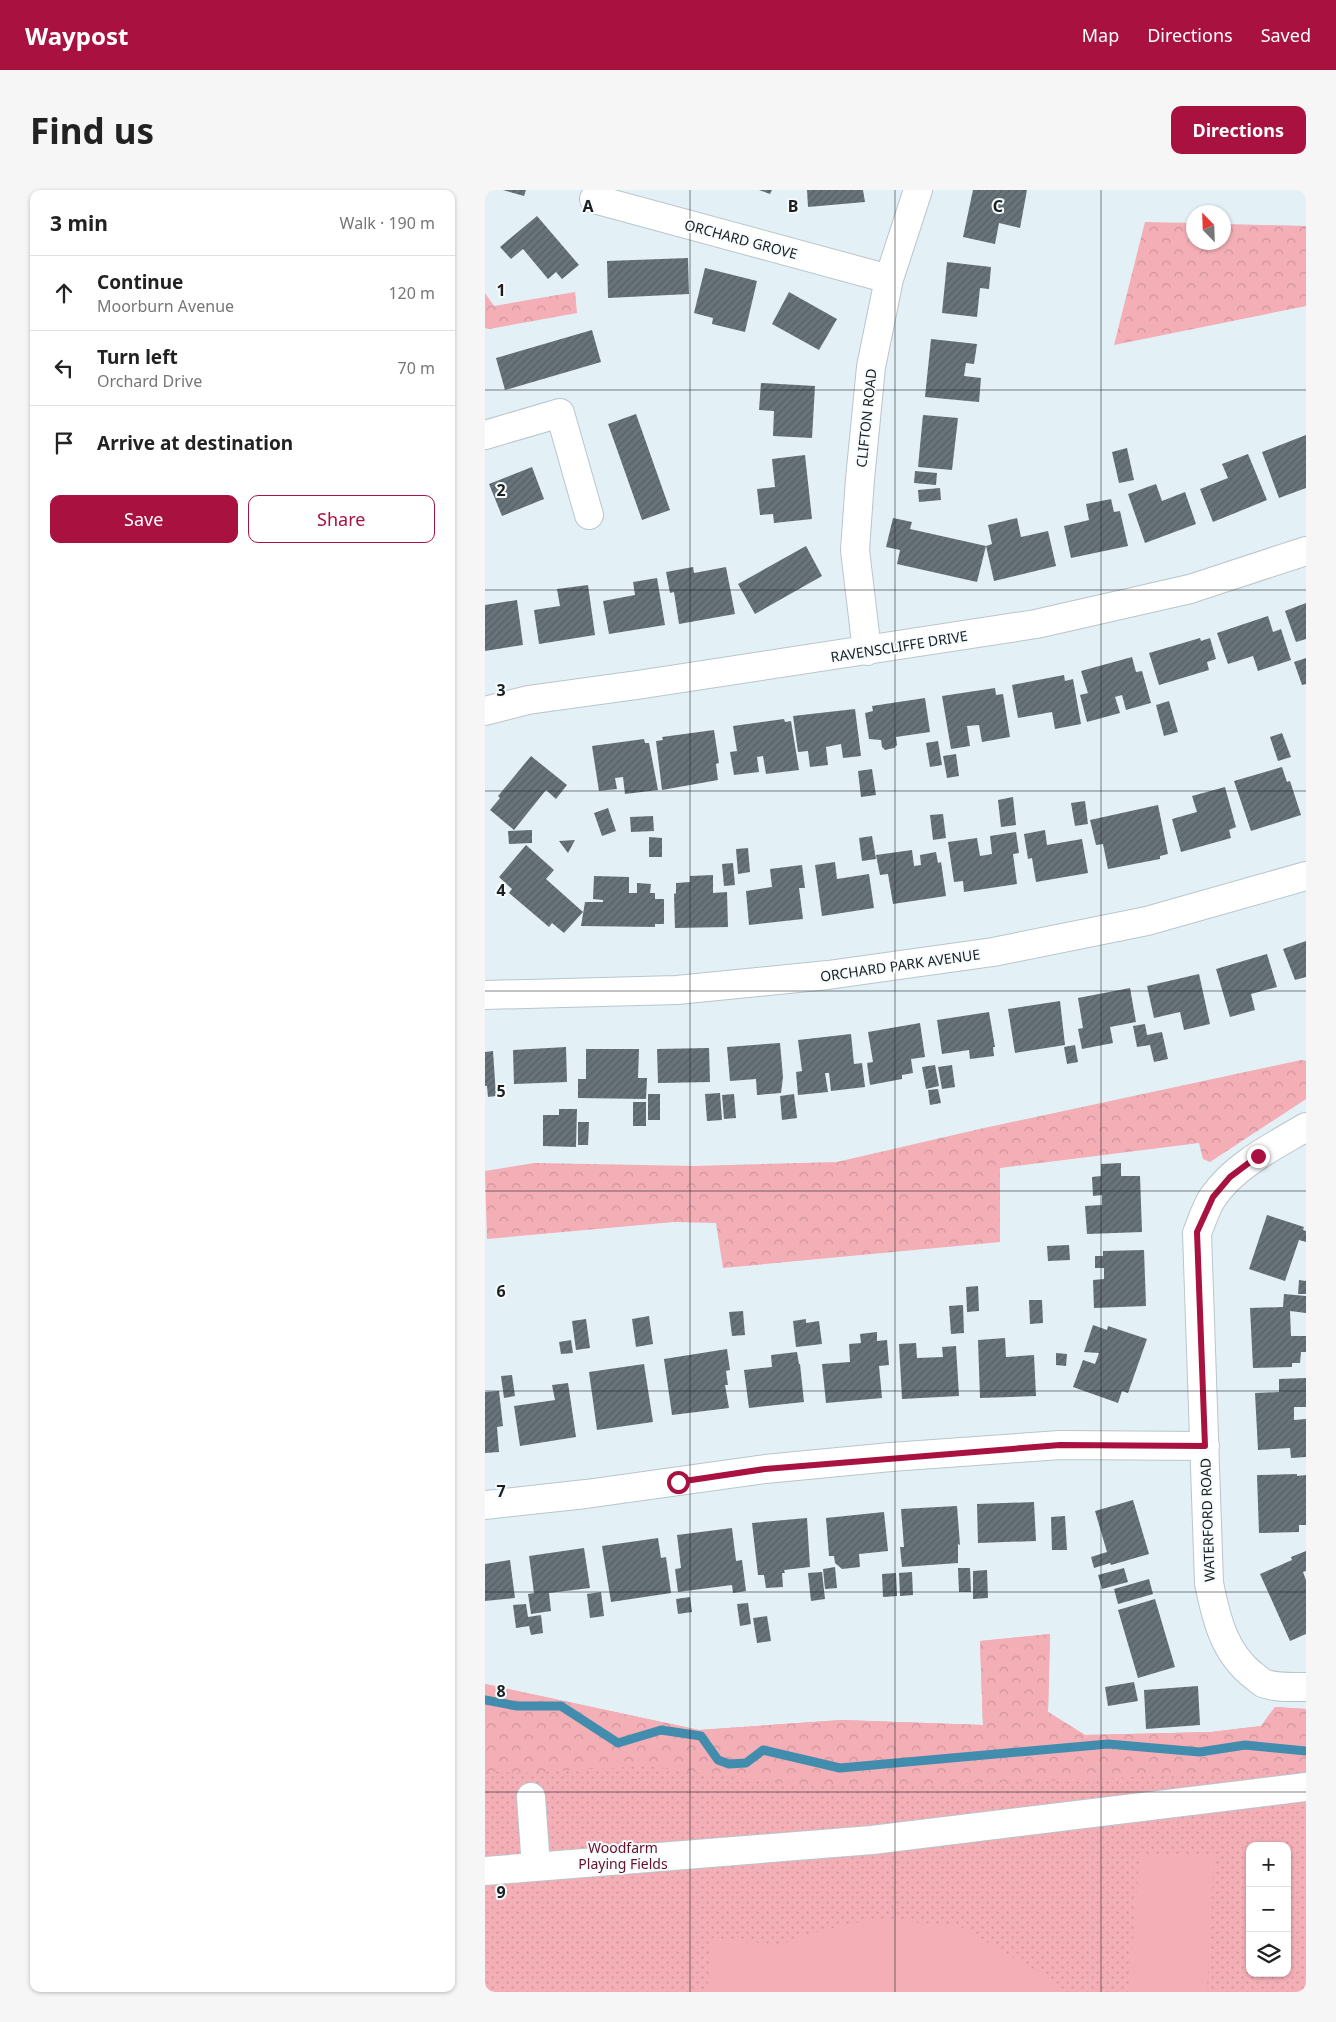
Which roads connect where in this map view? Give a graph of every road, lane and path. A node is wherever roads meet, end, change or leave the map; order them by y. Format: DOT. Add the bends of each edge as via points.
graph roads {
  1 [pos="919,190"];
  2 [pos="594,200"];
  3 [pos="889,279"];
  4 [pos="485,435"];
  5 [pos="589,515"];
  6 [pos="1306,552"];
  7 [pos="867,651"];
  8 [pos="485,711"];
  9 [pos="1306,876"];
  10 [pos="485,994"];
  11 [pos="1306,1127"];
  12 [pos="1205,1446"];
  13 [pos="485,1505"];
  14 [pos="1306,1687"];
  15 [pos="1306,1787"];
  16 [pos="531,1797"];
  17 [pos="535,1867"];
  18 [pos="485,1871"];
  1 -- 3 [label="street, CLIFTON ROAD"];
  2 -- 3 [label="street, ORCHARD GROVE"];
  3 -- 7 [label="street, CLIFTON ROAD" via="871,367 855,550"];
  4 -- 5 [label="street" via="560,413"];
  6 -- 7 [label="street, RAVENSCLIFFE DRIVE" via="1180,591 1035,624"];
  7 -- 8 [label="street, RAVENSCLIFFE DRIVE" via="528,700"];
  9 -- 10 [label="street, ORCHARD PARK AVENUE" via="1147,921 993,952 828,975 677,990"];
  11 -- 12 [label="street, WATERFORD ROAD" via="1230,1177 1213,1197 1197,1232"];
  12 -- 13 [label="street" via="1060,1445 891,1457 765,1469"];
  12 -- 14 [label="street, WATERFORD ROAD" via="1209,1583 1225,1642 1242,1667 1263,1683"];
  15 -- 17 [label="street" via="872,1840"];
  16 -- 17 [label="street"];
  17 -- 18 [label="street"];
}
